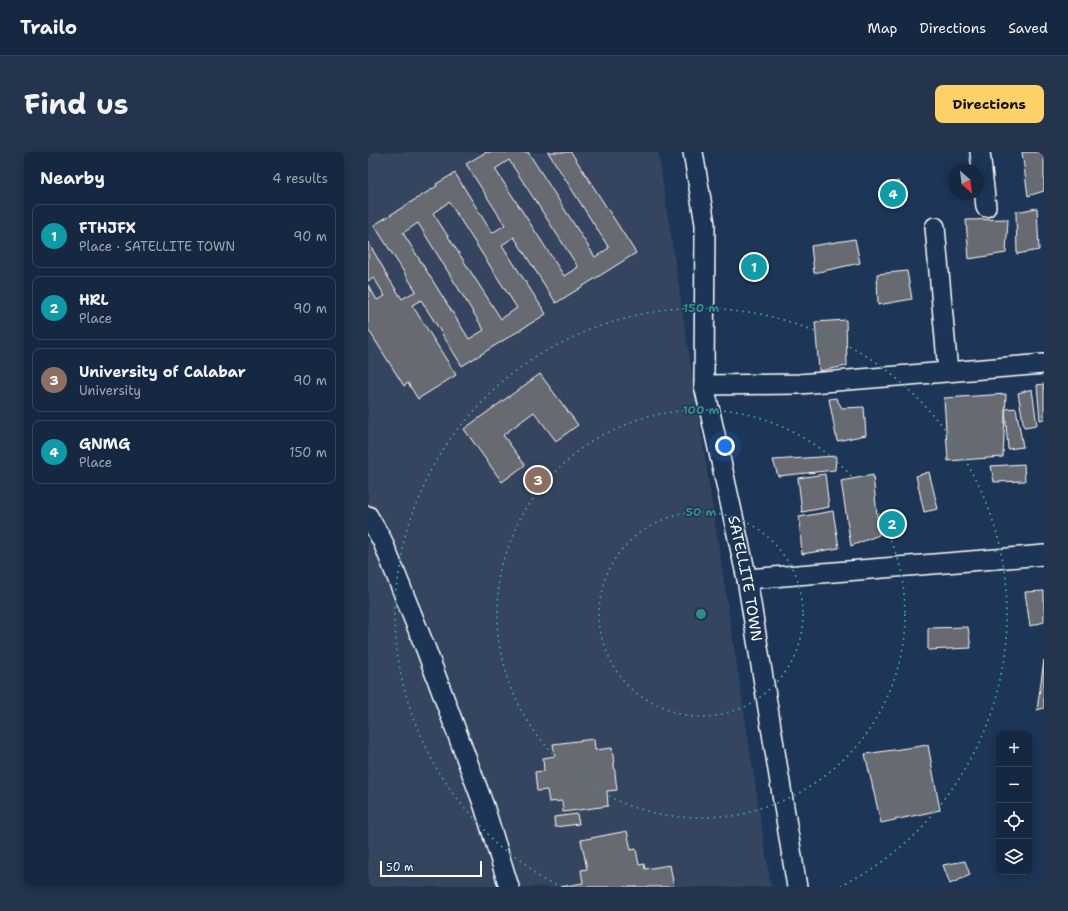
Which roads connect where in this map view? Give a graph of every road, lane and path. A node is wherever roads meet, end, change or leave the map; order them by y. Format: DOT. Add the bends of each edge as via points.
graph roads {
  1 [pos="694,152"];
  2 [pos="980,152"];
  3 [pos="986,207"];
  4 [pos="935,227"];
  5 [pos="1044,364"];
  6 [pos="948,372"];
  7 [pos="704,385"];
  8 [pos="368,516"];
  9 [pos="1044,555"];
  10 [pos="747,579"];
  11 [pos="509,887"];
  12 [pos="797,887"];
  1 -- 7 [label="street, SATELLITE TOWN" via="705,224"];
  2 -- 3 [label="street"];
  4 -- 6 [label="street"];
  5 -- 6 [label="street"];
  6 -- 7 [label="street" via="800,384"];
  7 -- 10 [label="street, SATELLITE TOWN"];
  8 -- 11 [label="street" via="382,540 427,652 484,806"];
  9 -- 10 [label="street"];
  10 -- 12 [label="street, SATELLITE TOWN"];
}
